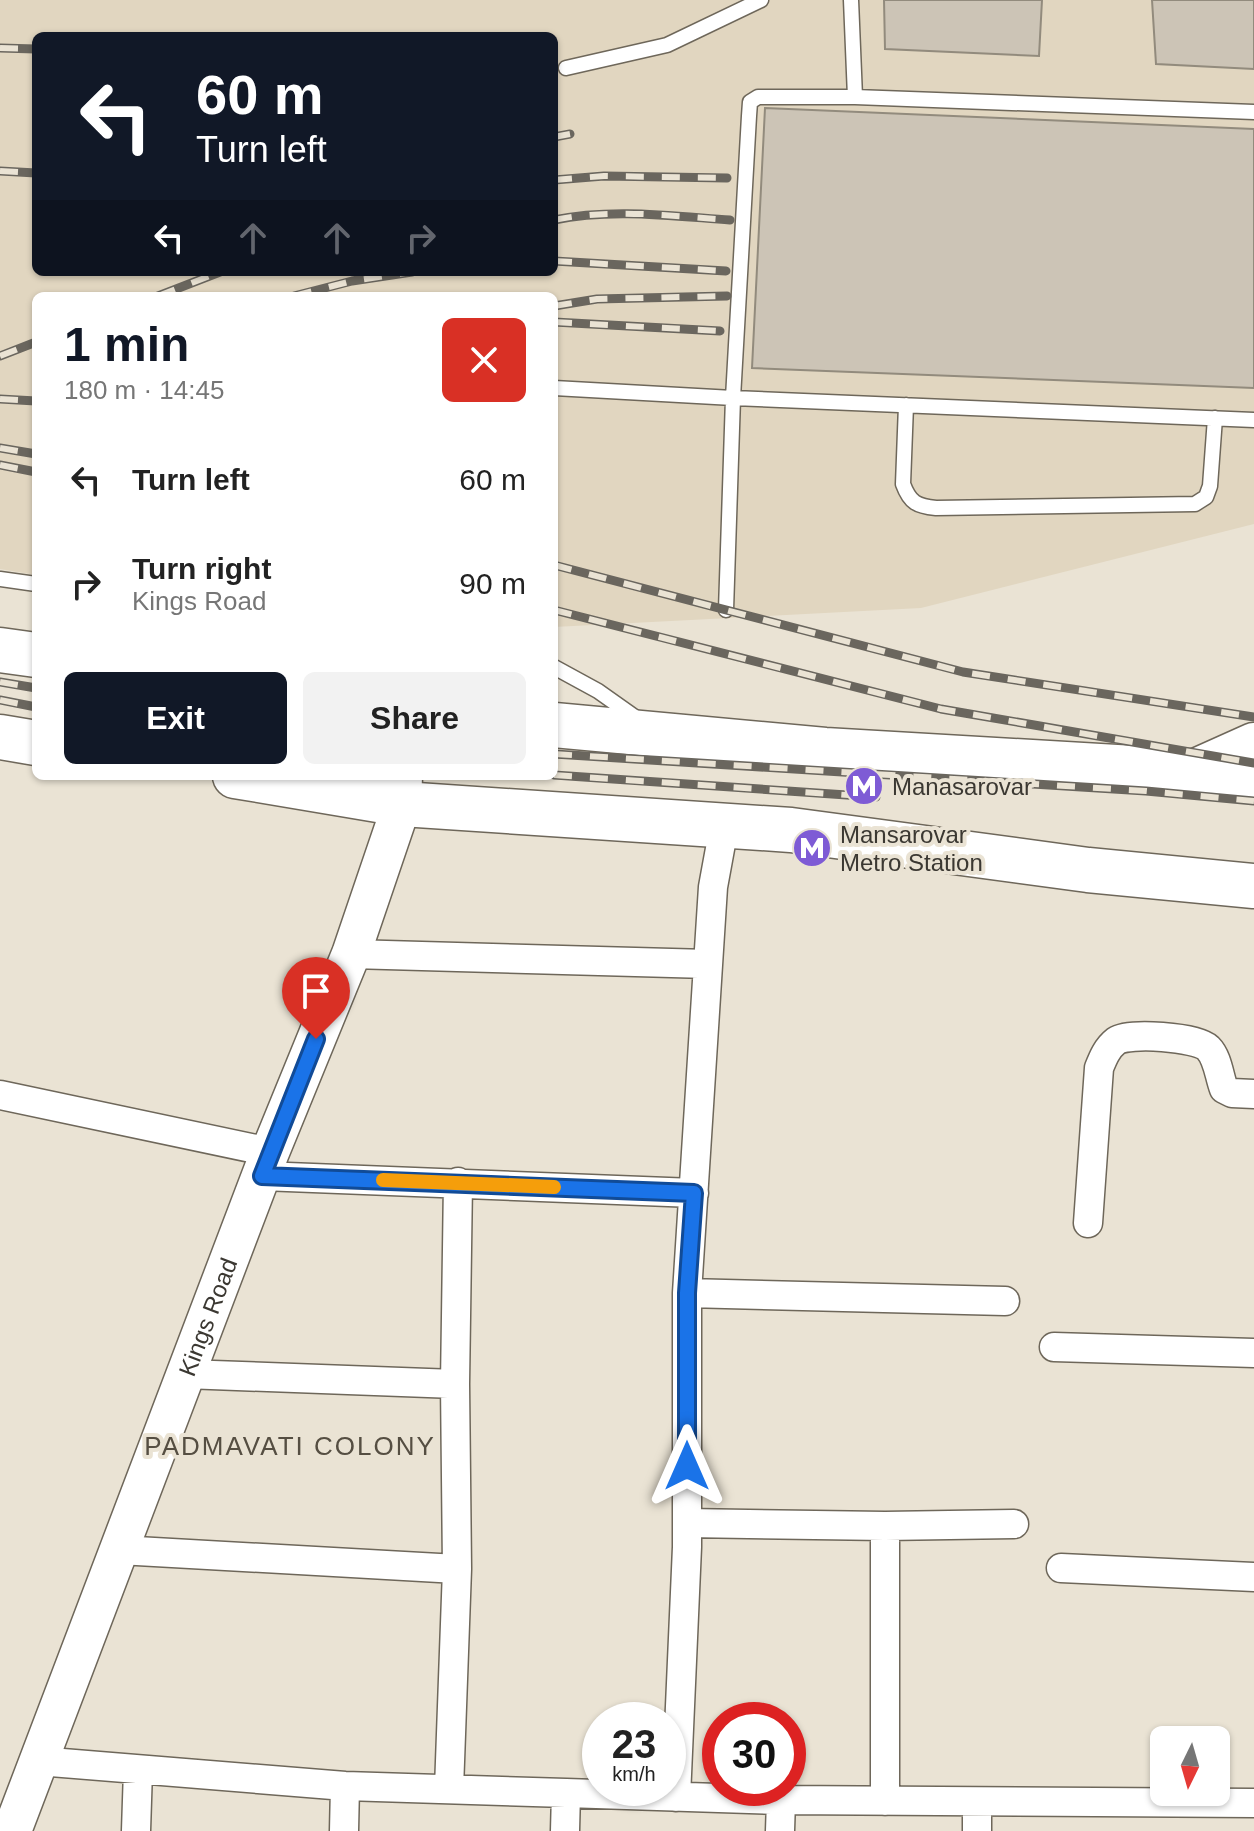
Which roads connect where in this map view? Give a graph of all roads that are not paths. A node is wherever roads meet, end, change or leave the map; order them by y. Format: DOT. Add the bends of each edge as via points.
graph roads {
  1 [pos="761,0"];
  2 [pos="851,0"];
  3 [pos="566,68"];
  4 [pos="855,97"];
  5 [pos="1254,112"];
  6 [pos="558,388"];
  7 [pos="733,398"];
  8 [pos="906,405"];
  9 [pos="1215,418"];
  10 [pos="1254,420"];
  11 [pos="0,579"];
  12 [pos="32,583"];
  13 [pos="726,610"];
  14 [pos="0,650"];
  15 [pos="32,654"];
  16 [pos="558,669"];
  17 [pos="558,725"];
  18 [pos="659,735"];
  19 [pos="0,737"];
  20 [pos="32,742"];
  21 [pos="1254,745"];
  22 [pos="1196,771"];
  23 [pos="1254,775"];
  24 [pos="283,780"];
  25 [pos="402,790"];
  26 [pos="724,827"];
  27 [pos="1254,886"];
  28 [pos="351,954"];
  29 [pos="708,964"];
  30 [pos="1254,1094"];
  31 [pos="3,1102"];
  32 [pos="266,1164"];
  33 [pos="458,1182"];
  34 [pos="694,1193"];
  35 [pos="1088,1223"];
  36 [pos="687,1293"];
  37 [pos="1005,1301"];
  38 [pos="1054,1347"];
  39 [pos="1254,1353"];
  40 [pos="185,1374"];
  41 [pos="455,1384"];
  42 [pos="687,1523"];
  43 [pos="1014,1524"];
  44 [pos="885,1526"];
  45 [pos="119,1550"];
  46 [pos="1061,1568"];
  47 [pos="457,1569"];
  48 [pos="1254,1577"];
  49 [pos="680,1702"];
  50 [pos="38,1761"];
  51 [pos="138,1770"];
  52 [pos="345,1786"];
  53 [pos="449,1789"];
  54 [pos="566,1793"];
  55 [pos="582,1794"];
  56 [pos="806,1800"];
  57 [pos="885,1801"];
  58 [pos="977,1802"];
  59 [pos="1254,1803"];
  60 [pos="781,1806"];
  61 [pos="12,1831"];
  62 [pos="136,1831"];
  63 [pos="344,1831"];
  64 [pos="565,1831"];
  65 [pos="780,1831"];
  66 [pos="977,1831"];
  1 -- 3 [label="lane" via="667,45"];
  2 -- 4 [label="lane"];
  4 -- 5 [label="lane"];
  4 -- 7 [label="lane" via="768,96 750,102"];
  6 -- 7 [label="lane"];
  7 -- 8 [label="lane"];
  7 -- 13 [label="lane"];
  8 -- 9 [label="lane"];
  8 -- 9 [label="lane" via="903,484 917,506 936,508 1195,504 1210,486"];
  9 -- 10 [label="lane"];
  11 -- 12 [label="lane"];
  14 -- 15 [label="main road"];
  16 -- 18 [label="lane"];
  17 -- 18 [label="main road"];
  18 -- 22 [label="main road"];
  19 -- 20 [label="main road"];
  21 -- 22 [label="main road"];
  22 -- 23 [label="main road"];
  24 -- 25 [label="main road"];
  25 -- 26 [label="main road"];
  25 -- 28 [label="street, Kings Road"];
  26 -- 27 [label="main road" via="791,830 1088,870"];
  26 -- 29 [label="street"];
  28 -- 29 [label="street"];
  28 -- 32 [label="street, Kings Road"];
  29 -- 34 [label="street"];
  30 -- 35 [label="street" via="1224,1089 1207,1046 1131,1036 1116,1041 1099,1068"];
  31 -- 32 [label="street"];
  32 -- 33 [label="street"];
  32 -- 40 [label="street, Kings Road"];
  33 -- 34 [label="street"];
  33 -- 41 [label="street"];
  34 -- 36 [label="street"];
  36 -- 37 [label="street"];
  36 -- 42 [label="street"];
  38 -- 39 [label="street"];
  40 -- 41 [label="street"];
  40 -- 45 [label="street, Kings Road"];
  41 -- 47 [label="street"];
  42 -- 44 [label="street"];
  42 -- 49 [label="street"];
  43 -- 44 [label="street"];
  44 -- 57 [label="street"];
  45 -- 47 [label="street"];
  45 -- 50 [label="street, Kings Road"];
  46 -- 48 [label="street"];
  47 -- 53 [label="street"];
  50 -- 51 [label="street"];
  50 -- 61 [label="street, Kings Road"];
  51 -- 52 [label="street"];
  51 -- 62 [label="street"];
  52 -- 53 [label="street"];
  52 -- 63 [label="street"];
  53 -- 54 [label="street"];
  54 -- 55 [label="street"];
  54 -- 64 [label="street"];
  56 -- 57 [label="street"];
  57 -- 58 [label="street"];
  58 -- 59 [label="street"];
  58 -- 66 [label="street"];
  60 -- 65 [label="street"];
}
